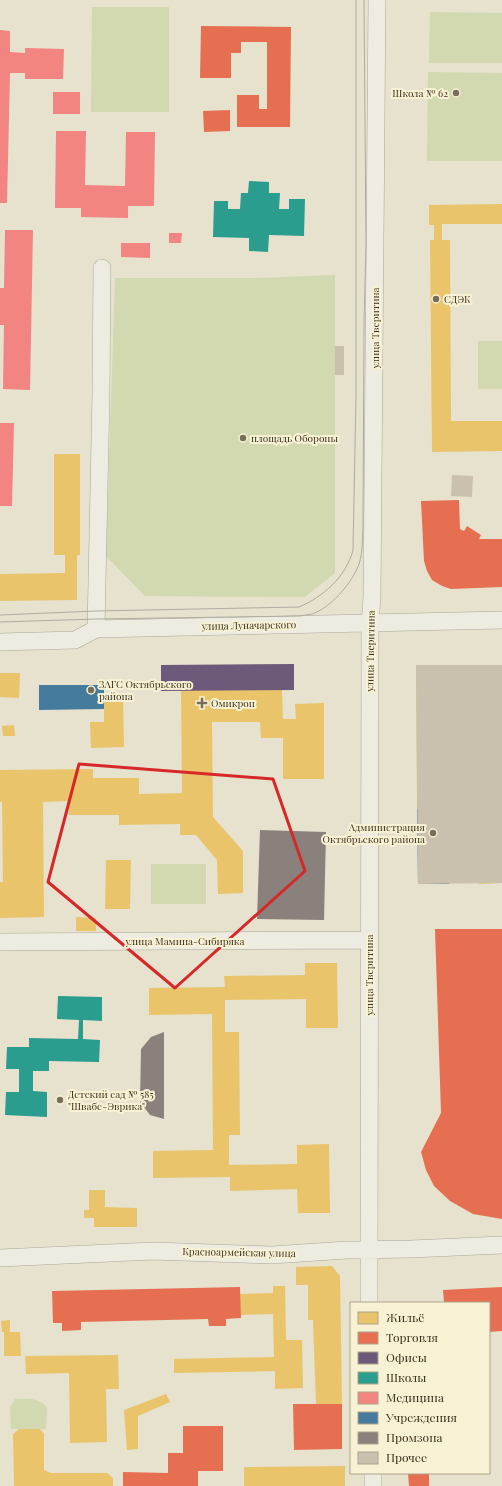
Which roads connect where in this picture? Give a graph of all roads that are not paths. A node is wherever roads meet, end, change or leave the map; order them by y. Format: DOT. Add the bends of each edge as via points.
graph roads {
  1 [pos="378,0"];
  2 [pos="102,268"];
  3 [pos="502,620"];
  4 [pos="370,624"];
  5 [pos="96,629"];
  6 [pos="0,642"];
  7 [pos="369,940"];
  8 [pos="0,942"];
  9 [pos="502,1245"];
  10 [pos="369,1250"];
  11 [pos="0,1258"];
  12 [pos="369,1302"];
  13 [pos="373,1474"];
  14 [pos="373,1486"];
  1 -- 4 [label="street, улица Тверитина" via="375,395"];
  2 -- 5 [label="street"];
  3 -- 4 [label="street, улица Луначарского"];
  4 -- 5 [label="street, улица Луначарского"];
  4 -- 7 [label="street, улица Тверитина"];
  5 -- 6 [label="street, улица Луначарского" via="75,640"];
  7 -- 8 [label="street, улица Мамина-Сибиряка"];
  7 -- 10 [label="street, улица Тверитина"];
  9 -- 10 [label="street, Красноармейская улица"];
  10 -- 11 [label="street, Красноармейская улица" via="272,1255 153,1251"];
  10 -- 12 [label="street, улица Тверитина"];
  13 -- 14 [label="street"];
}
